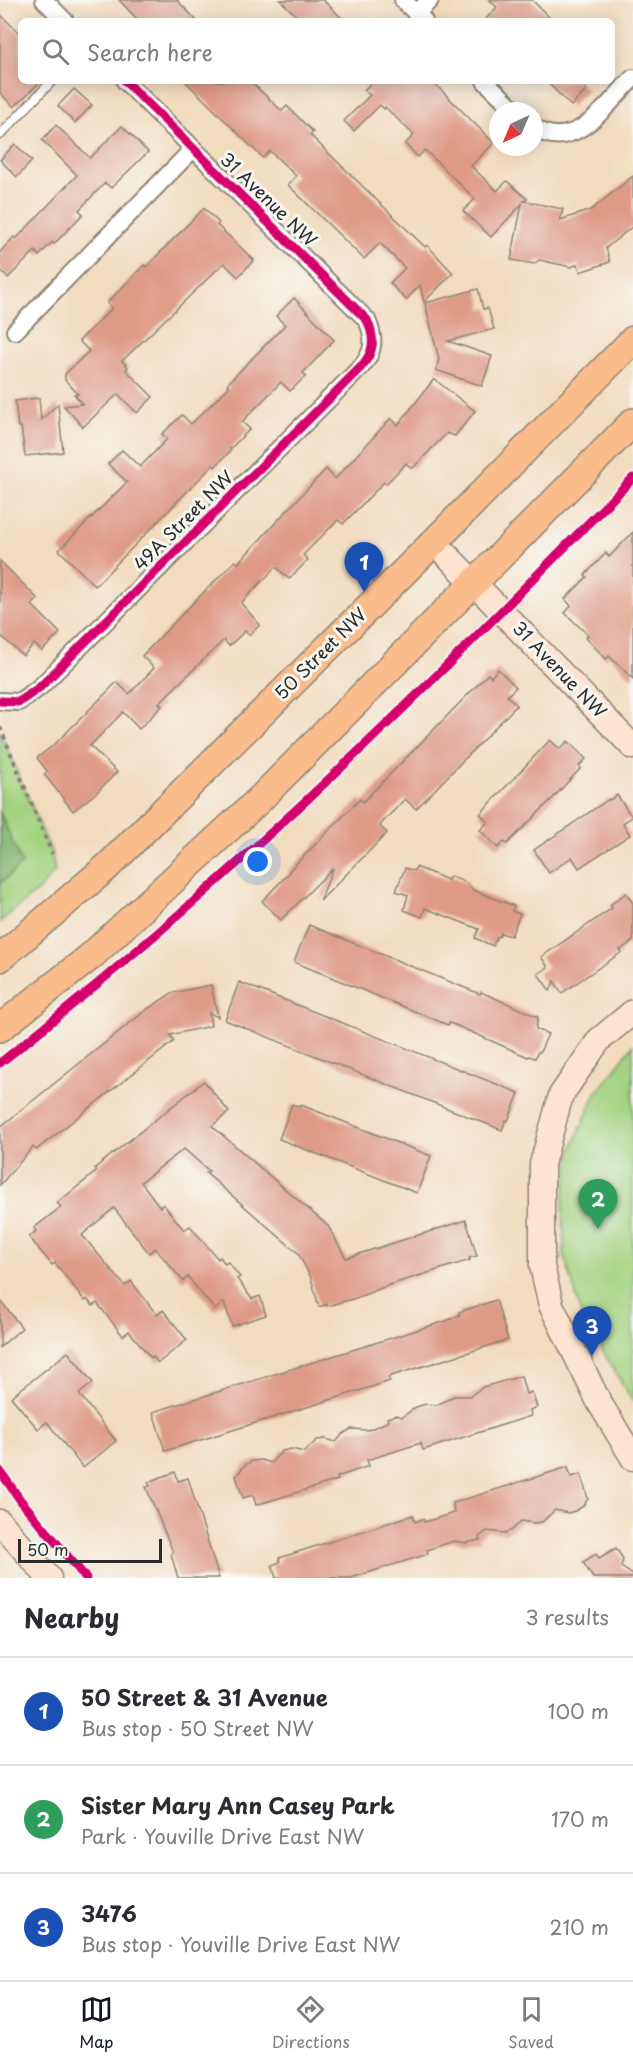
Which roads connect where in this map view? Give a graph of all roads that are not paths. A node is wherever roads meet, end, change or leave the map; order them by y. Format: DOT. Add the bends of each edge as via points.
graph roads {
  1 [pos="44,0"];
  2 [pos="403,0"];
  3 [pos="430,0"];
  4 [pos="420,17"];
  5 [pos="62,18"];
  6 [pos="633,78"];
  7 [pos="49,84"];
  8 [pos="128,84"];
  9 [pos="488,84"];
  10 [pos="507,102"];
  11 [pos="543,133"];
  12 [pos="0,135"];
  13 [pos="193,149"];
  14 [pos="15,331"];
  15 [pos="633,340"];
  16 [pos="373,349"];
  17 [pos="633,422"];
  18 [pos="434,542"];
  19 [pos="475,583"];
  20 [pos="4,702"];
  21 [pos="633,747"];
  22 [pos="0,958"];
  23 [pos="633,1012"];
  24 [pos="0,1028"];
  25 [pos="633,1458"];
  26 [pos="0,1521"];
  27 [pos="49,1578"];
  1 -- 5 [label="street"];
  2 -- 4 [label="street"];
  3 -- 4 [label="street"];
  6 -- 11 [label="street" via="590,122 569,135"];
  7 -- 12 [label="lane"];
  8 -- 13 [label="street, 31 Avenue NW"];
  9 -- 10 [label="street"];
  13 -- 14 [label="street, 31 Avenue NW"];
  13 -- 16 [label="street, 31 Avenue NW" via="367,320"];
  15 -- 18 [label="main road, 50 Street NW"];
  16 -- 20 [label="street, 49A Street NW" via="362,367 40,687 19,702"];
  17 -- 19 [label="main road"];
  18 -- 19 [label="street, 31 Avenue NW"];
  18 -- 22 [label="main road, 50 Street NW" via="107,867"];
  19 -- 21 [label="street, 31 Avenue NW"];
  19 -- 24 [label="main road" via="250,808 90,957"];
  23 -- 25 [label="street" via="599,1040 561,1095 542,1164 542,1266 551,1305 599,1402"];
  26 -- 27 [label="street"];
}
